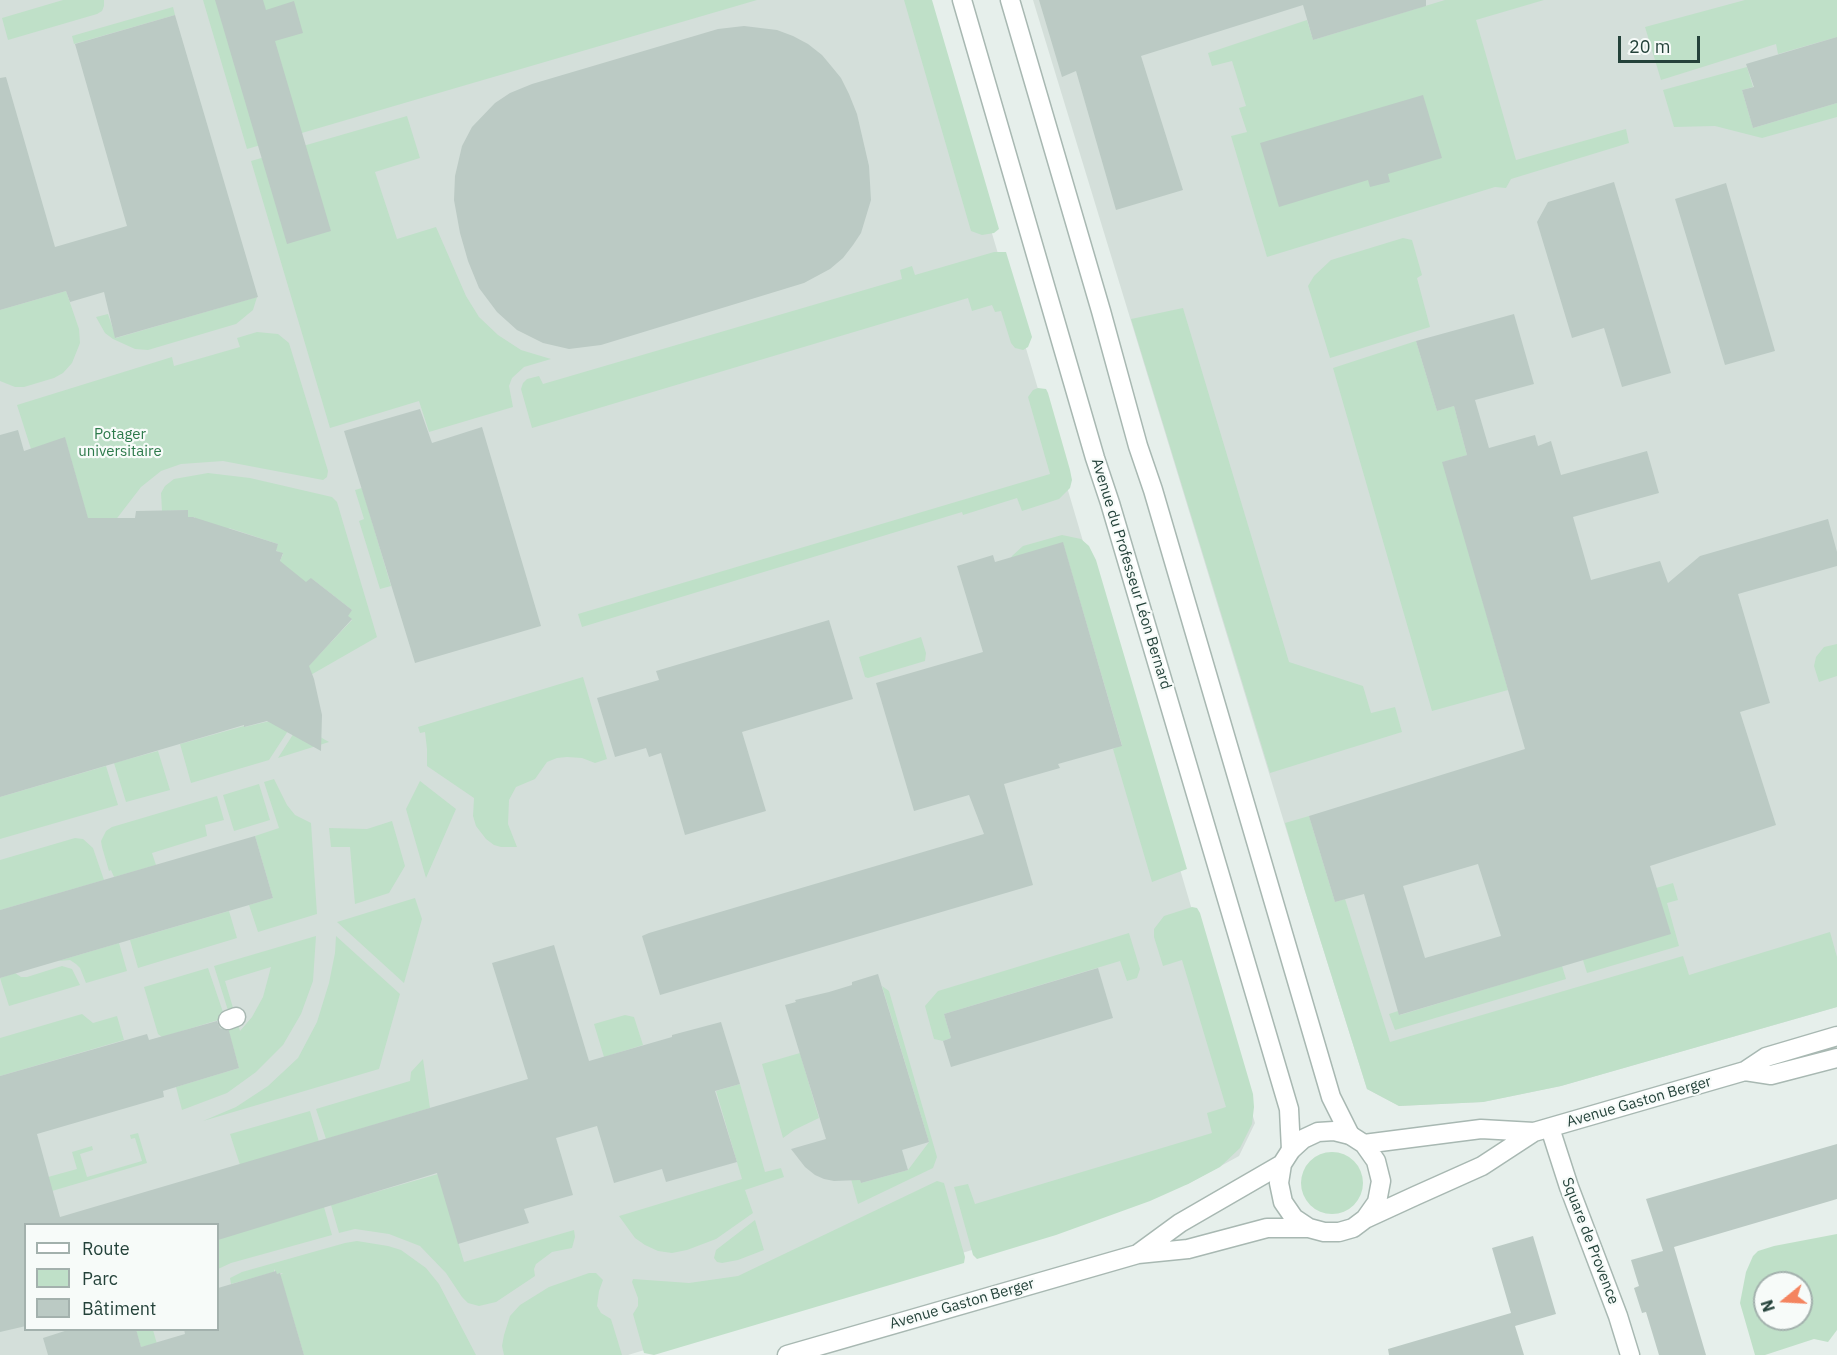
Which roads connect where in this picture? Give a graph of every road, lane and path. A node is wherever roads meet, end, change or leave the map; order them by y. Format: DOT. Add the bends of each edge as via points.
graph roads {
  1 [pos="962,0"];
  2 [pos="1010,0"];
  3 [pos="1837,1036"];
  4 [pos="1837,1058"];
  5 [pos="1745,1071"];
  6 [pos="1542,1130"];
  7 [pos="1357,1139"];
  8 [pos="1286,1157"];
  9 [pos="1365,1219"];
  10 [pos="1310,1228"];
  11 [pos="1138,1254"];
  12 [pos="795,1354"];
  13 [pos="1630,1355"];
  1 -- 8 [label="street, Avenue du Professeur Léon Bernard" via="1289,1109"];
  2 -- 7 [label="street" via="1332,1097"];
  3 -- 5 [label="street, Avenue Gaston Berger" via="1766,1057"];
  4 -- 5 [label="street, Avenue Gaston Berger" via="1772,1075"];
  5 -- 6 [label="street, Avenue Gaston Berger"];
  6 -- 7 [label="street, Avenue Gaston Berger" via="1481,1129"];
  6 -- 9 [label="street, Avenue Gaston Berger" via="1482,1166"];
  6 -- 13 [label="street, Square de Provence" via="1569,1187"];
  7 -- 8 [label="street, Avenue Gaston Berger" via="1334,1131 1318,1132 1303,1139"];
  7 -- 9 [label="street" via="1376,1161 1381,1181 1377,1202"];
  8 -- 10 [label="street" via="1279,1183 1283,1202 1294,1218"];
  8 -- 11 [label="street, Avenue Gaston Berger"];
  9 -- 10 [label="street, Avenue Gaston Berger" via="1339,1232 1324,1233"];
  10 -- 11 [label="street, Avenue Gaston Berger" via="1267,1228 1188,1250"];
  11 -- 12 [label="street, Avenue Gaston Berger"];
}
